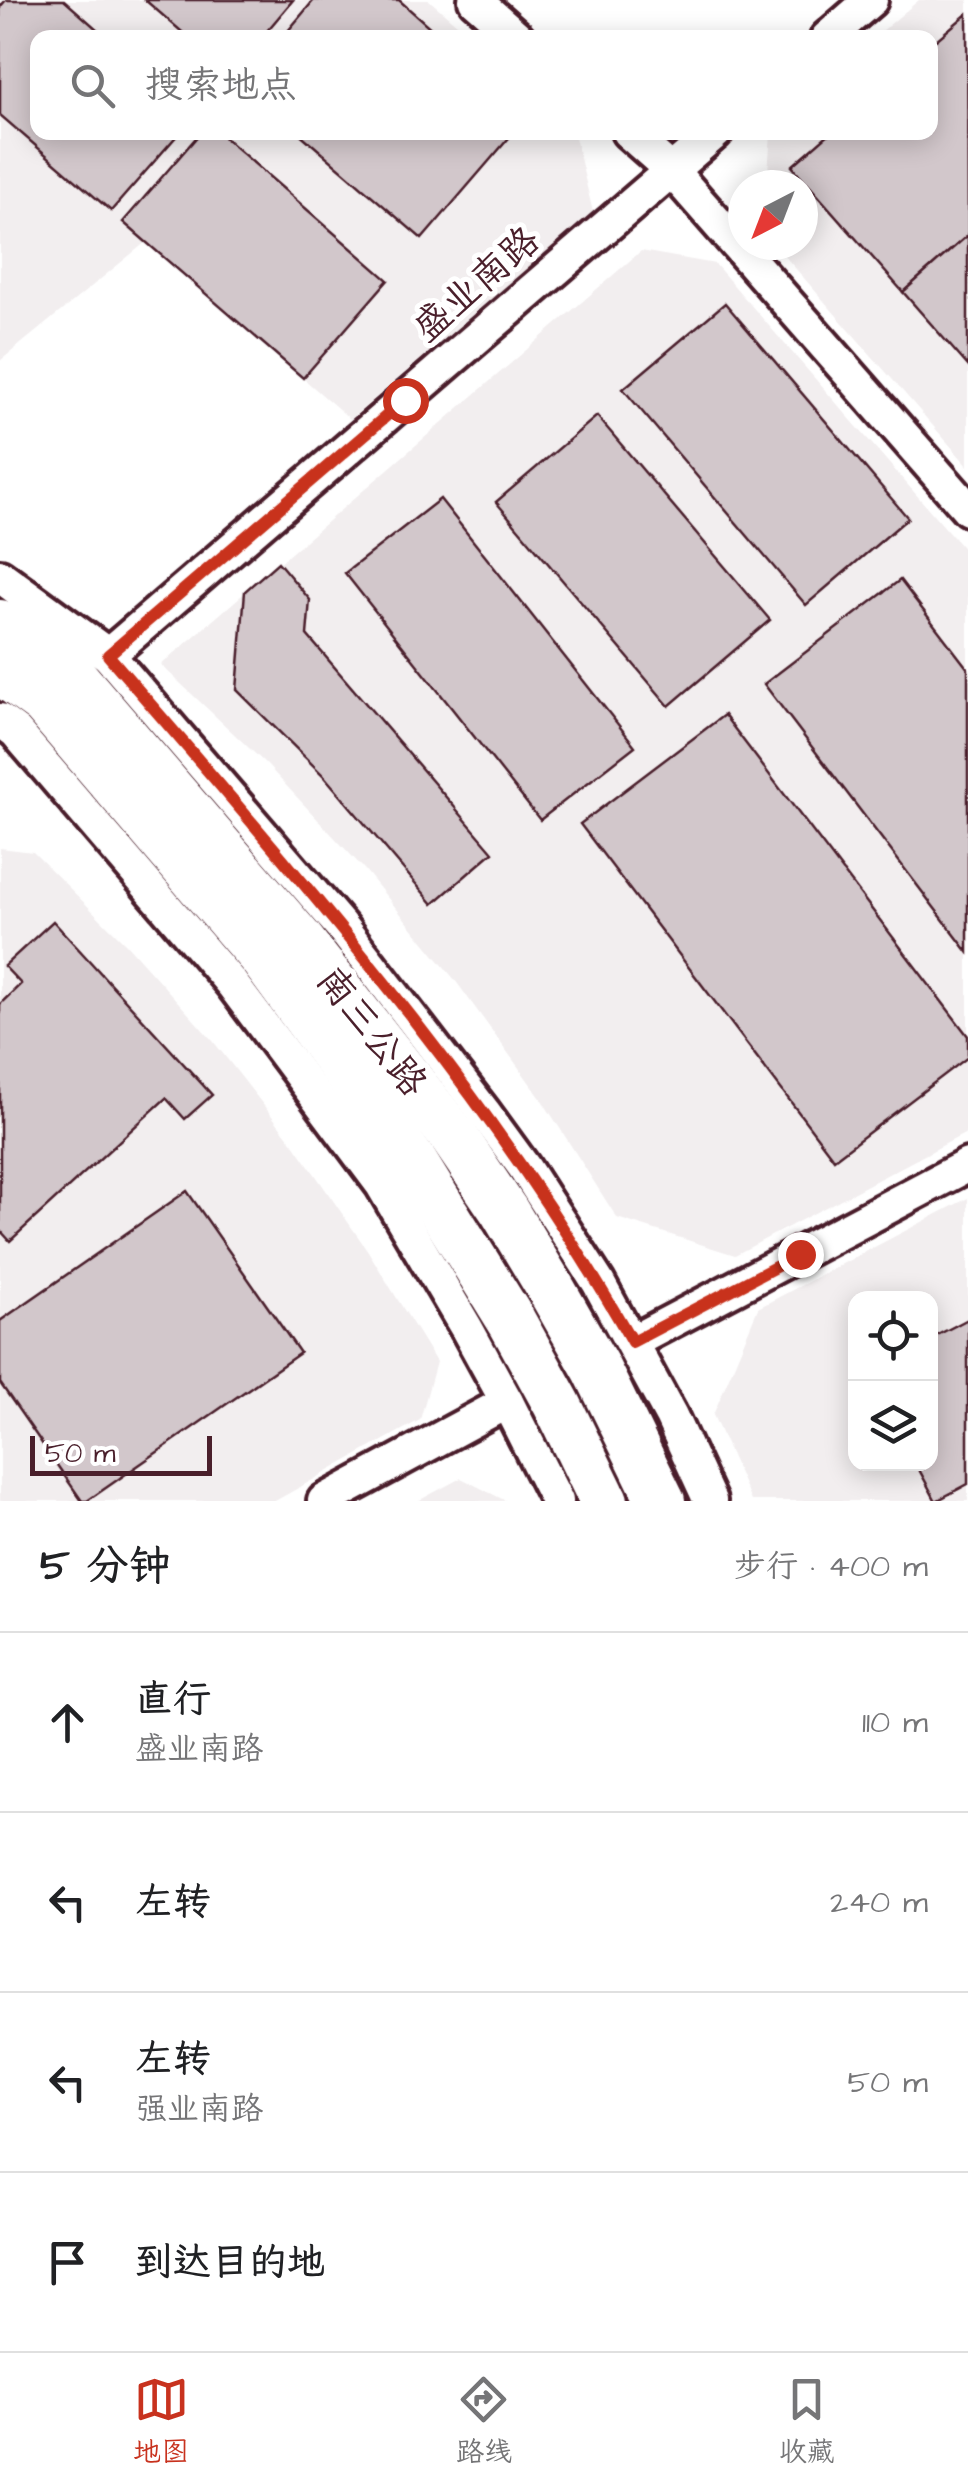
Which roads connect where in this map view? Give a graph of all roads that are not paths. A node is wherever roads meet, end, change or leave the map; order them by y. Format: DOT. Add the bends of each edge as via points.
graph roads {
  1 [pos="474,0"];
  2 [pos="870,0"];
  3 [pos="509,30"];
  4 [pos="836,30"];
  5 [pos="637,140"];
  6 [pos="707,140"];
  7 [pos="672,170"];
  8 [pos="968,510"];
  9 [pos="0,576"];
  10 [pos="0,624"];
  11 [pos="108,655"];
  12 [pos="0,670"];
  13 [pos="5,734"];
  14 [pos="968,1165"];
  15 [pos="632,1342"];
  16 [pos="507,1402"];
  17 [pos="324,1501"];
  18 [pos="557,1501"];
  19 [pos="604,1501"];
  20 [pos="661,1501"];
  21 [pos="710,1501"];
  1 -- 3 [label="street"];
  2 -- 4 [label="street"];
  5 -- 7 [label="street"];
  6 -- 7 [label="street, 盛业南路"];
  7 -- 8 [label="street"];
  7 -- 11 [label="street, 盛业南路"];
  9 -- 11 [label="street"];
  10 -- 20 [label="highway, 南三公路" via="73,677 300,942 454,1136 596,1368"];
  11 -- 15 [label="street" via="340,926 484,1112"];
  12 -- 19 [label="highway, 南三公路" via="44,702 264,959 414,1164 512,1322"];
  13 -- 16 [label="street" via="232,984 382,1185"];
  14 -- 15 [label="street"];
  15 -- 21 [label="street"];
  16 -- 17 [label="street"];
  16 -- 18 [label="street"];
}
